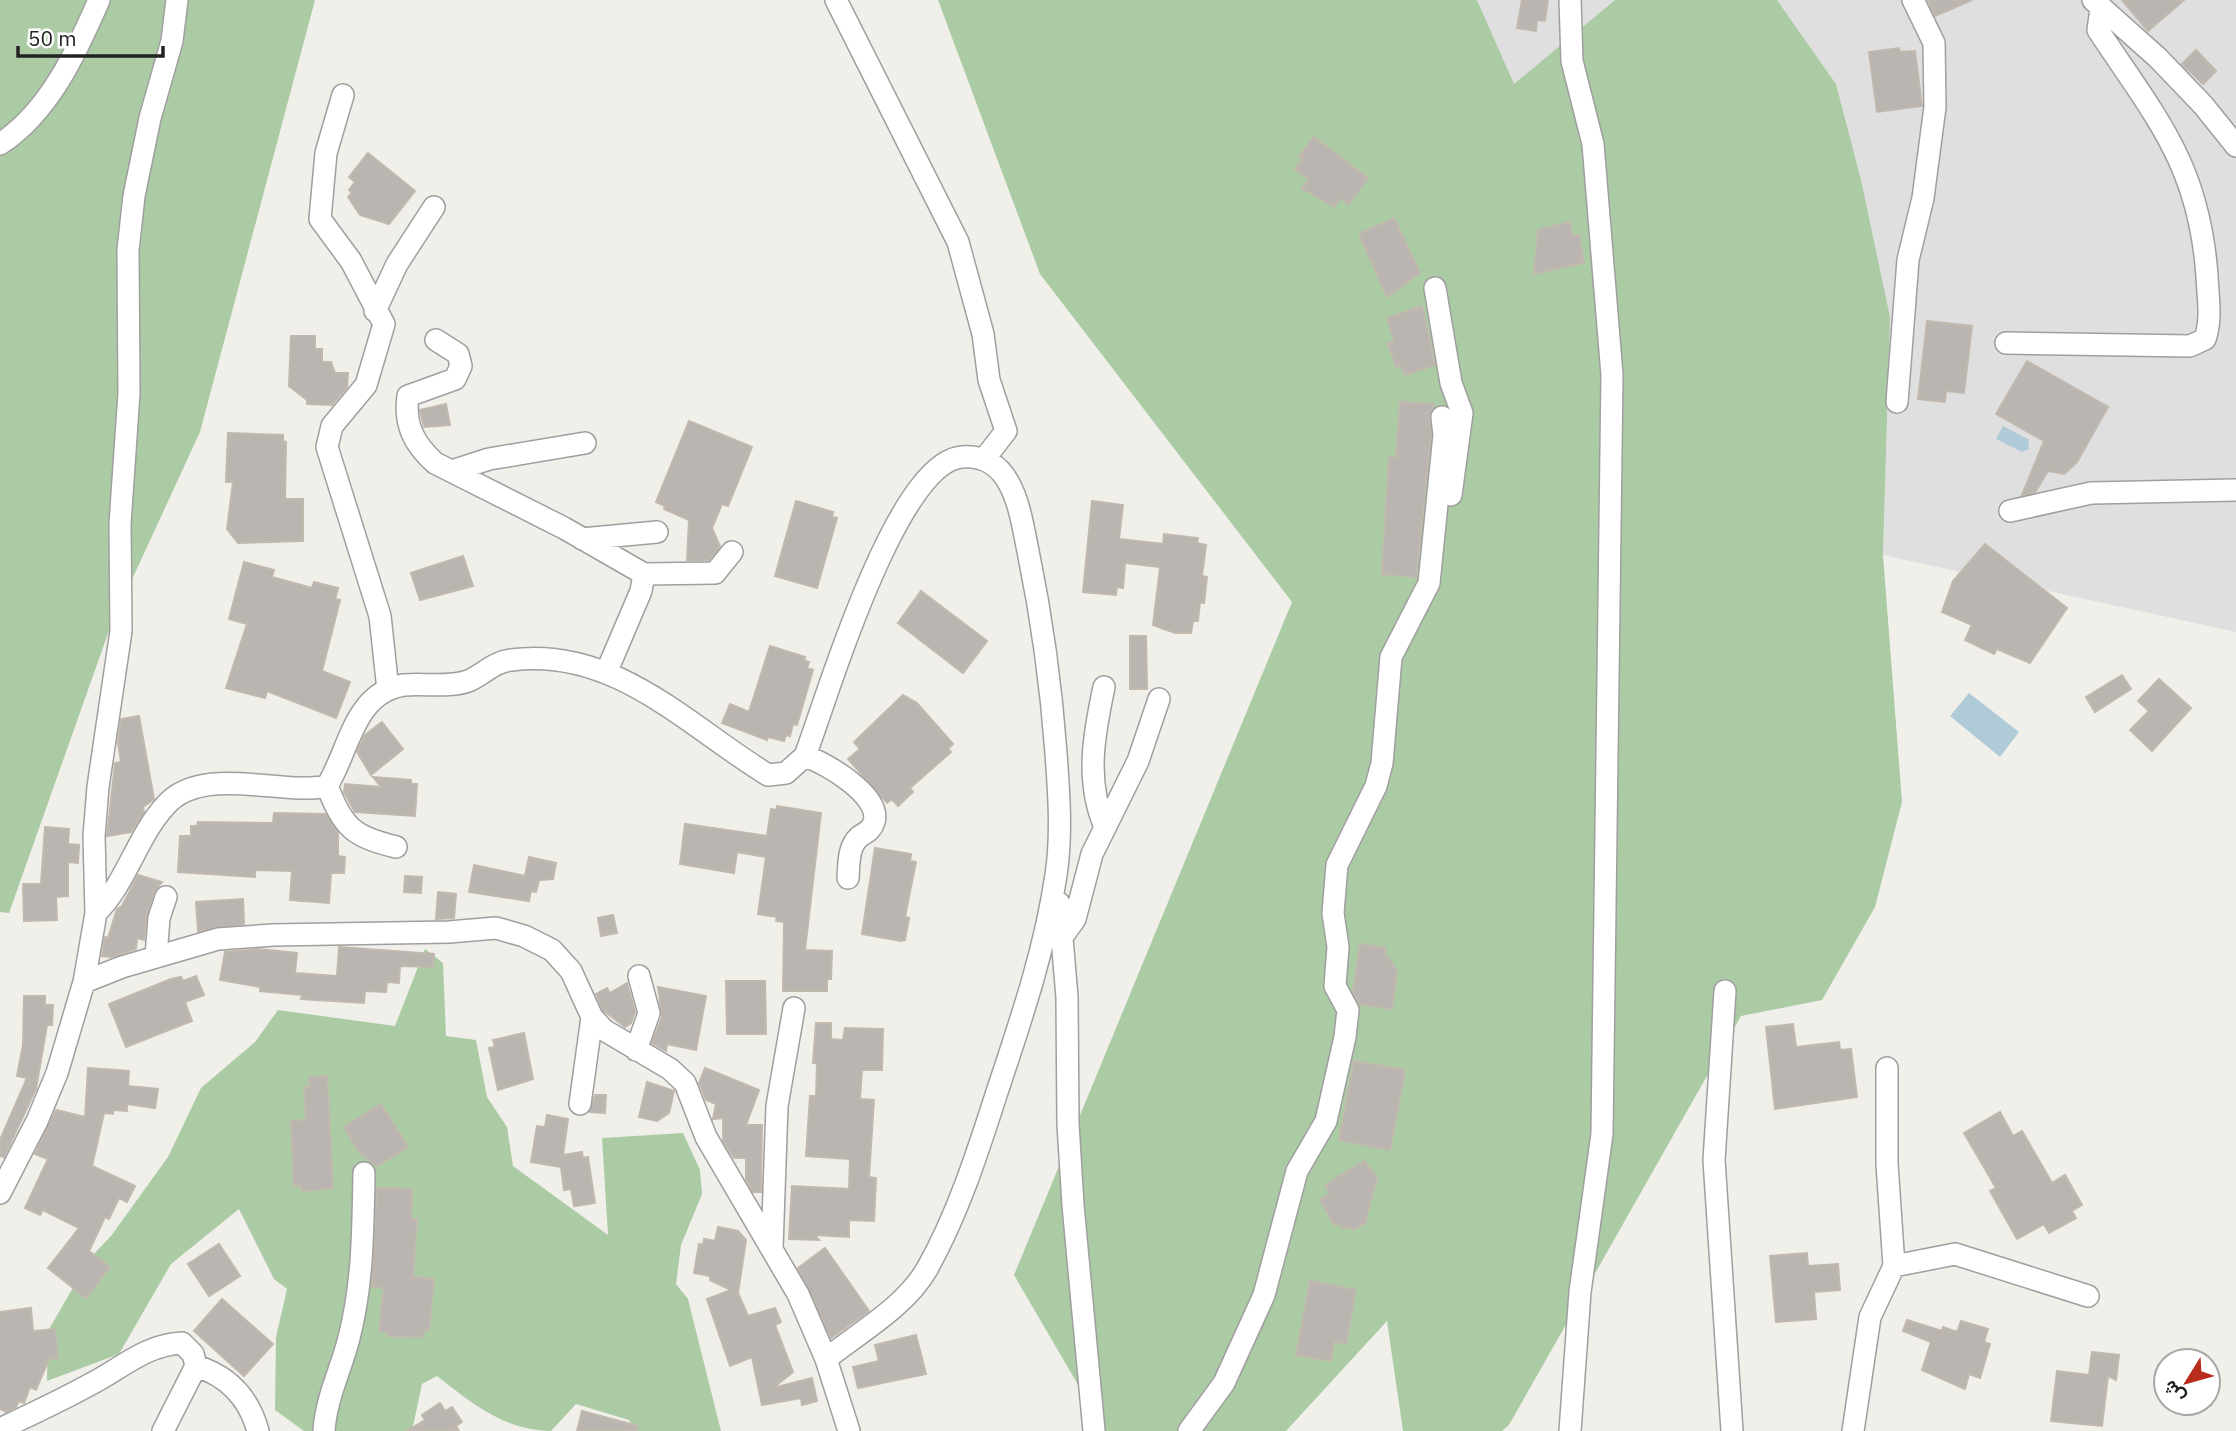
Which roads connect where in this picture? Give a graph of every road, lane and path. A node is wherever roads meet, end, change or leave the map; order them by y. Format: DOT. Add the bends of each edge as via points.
graph roads {
  1 [pos="99,0"];
  2 [pos="177,0"];
  3 [pos="836,0"];
  4 [pos="1570,0"];
  5 [pos="1913,0"];
  6 [pos="2097,4"];
  7 [pos="343,95"];
  8 [pos="0,144"];
  9 [pos="2236,146"];
  10 [pos="434,207"];
  11 [pos="1435,288"];
  12 [pos="374,310"];
  13 [pos="436,340"];
  14 [pos="2006,344"];
  15 [pos="1897,402"];
  16 [pos="1442,417"];
  17 [pos="585,443"];
  18 [pos="985,458"];
  19 [pos="452,471"];
  20 [pos="2236,490"];
  21 [pos="2010,511"];
  22 [pos="657,532"];
  23 [pos="582,539"];
  24 [pos="732,552"];
  25 [pos="1434,557"];
  26 [pos="644,574"];
  27 [pos="606,673"];
  28 [pos="1104,687"];
  29 [pos="388,690"];
  30 [pos="1159,699"];
  31 [pos="805,756"];
  32 [pos="327,786"];
  33 [pos="1105,827"];
  34 [pos="396,847"];
  35 [pos="1056,873"];
  36 [pos="848,878"];
  37 [pos="166,897"];
  38 [pos="96,913"];
  39 [pos="1062,937"];
  40 [pos="156,956"];
  41 [pos="639,976"];
  42 [pos="85,982"];
  43 [pos="1725,991"];
  44 [pos="794,1008"];
  45 [pos="592,1017"];
  46 [pos="636,1050"];
  47 [pos="1887,1068"];
  48 [pos="580,1104"];
  49 [pos="364,1173"];
  50 [pos="0,1193"];
  51 [pos="772,1248"];
  52 [pos="1894,1266"];
  53 [pos="2088,1296"];
  54 [pos="826,1359"];
  55 [pos="196,1366"];
  56 [pos="61,1399"];
  57 [pos="0,1429"];
  58 [pos="26,1431"];
  59 [pos="163,1431"];
  60 [pos="258,1431"];
  61 [pos="324,1431"];
  62 [pos="849,1431"];
  63 [pos="1094,1431"];
  64 [pos="1189,1431"];
  65 [pos="1570,1431"];
  66 [pos="1732,1431"];
  67 [pos="1853,1431"];
  1 -- 8 [label="street" via="61,76 38,110 20,132"];
  2 -- 38 [label="street" via="172,41 137,183 128,250 129,393 120,524 121,631 98,787"];
  3 -- 18 [label="street" via="958,242 983,334 989,380 1006,431"];
  4 -- 65 [label="street" via="1572,61 1593,144 1612,375 1602,1134 1580,1292"];
  5 -- 15 [label="street" via="1934,43 1935,107 1923,198 1908,260"];
  6 -- 9 [label="street" via="2158,58"];
  6 -- 14 [label="street" via="2098,30 2138,86 2182,163 2202,235 2210,325 2205,340 2190,346"];
  7 -- 12 [label="street" via="326,153 320,219 351,261"];
  10 -- 12 [label="street"];
  11 -- 25 [label="street" via="1451,383 1462,413 1450,501"];
  12 -- 29 [label="street" via="384,324 366,385 332,426 327,447 380,616"];
  13 -- 19 [label="street" via="458,354 461,366 455,379 408,396 406,411 419,448"];
  16 -- 25 [label="street"];
  17 -- 19 [label="street" via="489,459"];
  18 -- 31 [label="street" via="958,457 935,470 911,499 876,561"];
  18 -- 35 [label="street" via="1005,474 1017,498 1044,627 1060,832"];
  19 -- 23 [label="street"];
  20 -- 21 [label="street" via="2091,493"];
  22 -- 23 [label="street"];
  23 -- 26 [label="street"];
  24 -- 26 [label="street" via="715,573"];
  25 -- 64 [label="street" via="1429,583 1391,657 1376,786 1337,865 1335,986 1348,1010 1326,1121 1297,1171 1264,1295 1224,1383"];
  26 -- 27 [label="street"];
  27 -- 29 [label="street" via="573,662 510,660 469,681"];
  27 -- 31 [label="street" via="633,683 768,775 786,773"];
  28 -- 33 [label="street" via="1092,774"];
  29 -- 32 [label="street" via="355,721"];
  30 -- 33 [label="street" via="1138,761"];
  31 -- 36 [label="street" via="825,763 873,803 873,824 851,848"];
  32 -- 34 [label="street" via="343,823 370,841"];
  32 -- 38 [label="street" via="308,791 253,783 203,787 179,795 166,805 120,883"];
  33 -- 39 [label="street" via="1092,855 1075,919"];
  35 -- 39 [label="street"];
  35 -- 54 [label="street" via="1030,995 948,1226 925,1272 902,1299"];
  37 -- 40 [label="street"];
  38 -- 42 [label="street"];
  39 -- 63 [label="street" via="1068,997 1073,1205"];
  40 -- 42 [label="street"];
  40 -- 45 [label="street" via="232,938 496,928 552,950 571,971"];
  41 -- 46 [label="street" via="649,1013"];
  42 -- 50 [label="street" via="57,1073"];
  43 -- 66 [label="street" via="1714,1160"];
  44 -- 51 [label="street" via="777,1106"];
  45 -- 46 [label="street"];
  45 -- 48 [label="street"];
  46 -- 51 [label="street" via="685,1083 706,1137"];
  47 -- 52 [label="street"];
  49 -- 61 [label="street" via="362,1279 349,1340 327,1403"];
  51 -- 54 [label="street"];
  52 -- 53 [label="street" via="1955,1254"];
  52 -- 67 [label="street" via="1870,1317"];
  54 -- 62 [label="street"];
  55 -- 56 [label="street" via="194,1354 182,1343 162,1344"];
  55 -- 59 [label="street"];
  55 -- 60 [label="street" via="218,1373 243,1397"];
  56 -- 57 [label="street"];
  56 -- 58 [label="street"];
}
